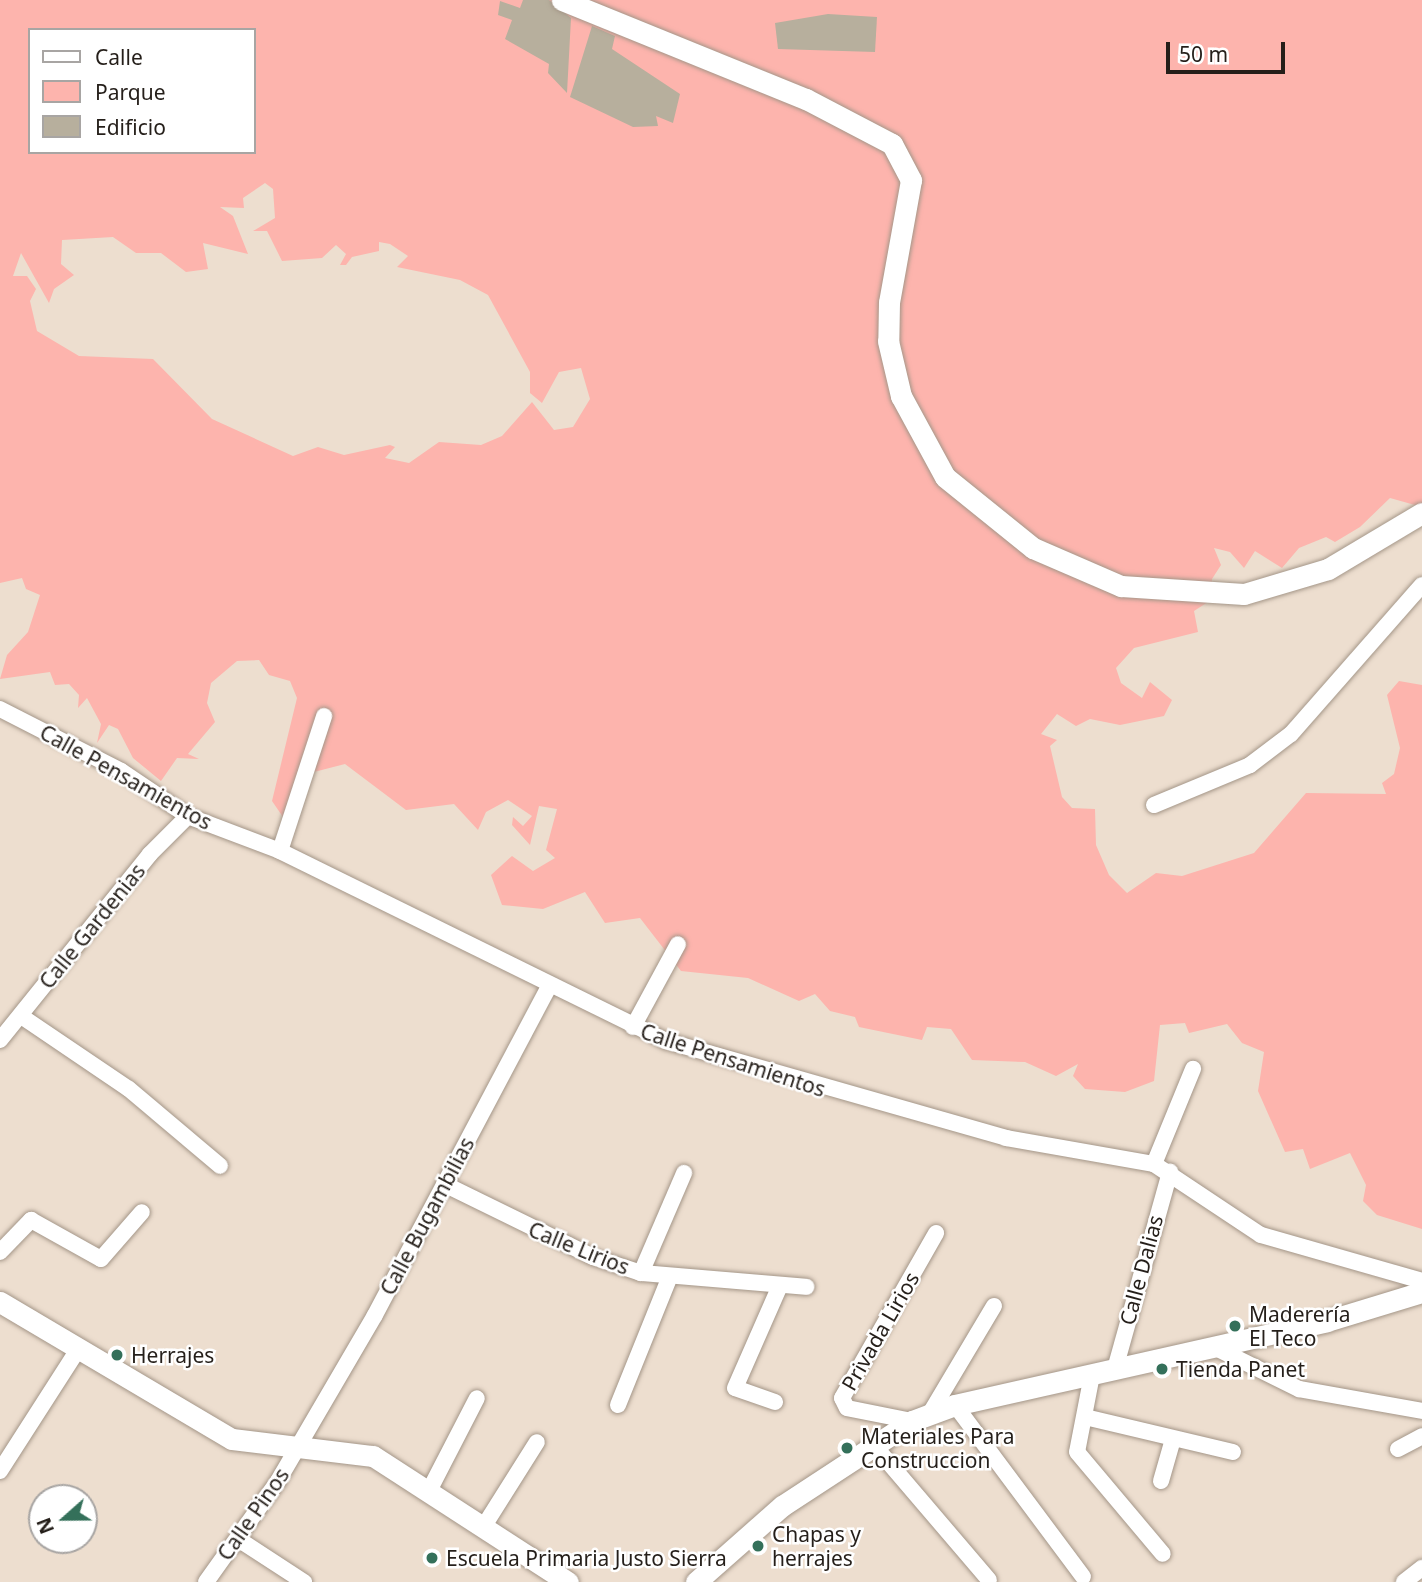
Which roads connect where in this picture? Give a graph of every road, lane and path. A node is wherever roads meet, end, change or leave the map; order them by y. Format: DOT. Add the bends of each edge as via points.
graph roads {
  1 [pos="562,0"];
  2 [pos="1422,513"];
  3 [pos="1422,585"];
  4 [pos="0,709"];
  5 [pos="324,716"];
  6 [pos="1154,804"];
  7 [pos="188,816"];
  8 [pos="280,851"];
  9 [pos="678,944"];
  10 [pos="550,984"];
  11 [pos="21,1016"];
  12 [pos="633,1027"];
  13 [pos="0,1040"];
  14 [pos="1193,1069"];
  15 [pos="1154,1164"];
  16 [pos="220,1166"];
  17 [pos="1170,1171"];
  18 [pos="684,1173"];
  19 [pos="444,1184"];
  20 [pos="142,1212"];
  21 [pos="936,1233"];
  22 [pos="0,1252"];
  23 [pos="641,1273"];
  24 [pos="670,1276"];
  25 [pos="1422,1281"];
  26 [pos="806,1287"];
  27 [pos="779,1288"];
  28 [pos="1422,1292"];
  29 [pos="0,1302"];
  30 [pos="994,1306"];
  31 [pos="1216,1348"];
  32 [pos="77,1351"];
  33 [pos="1115,1369"];
  34 [pos="1092,1375"];
  35 [pos="477,1398"];
  36 [pos="775,1402"];
  37 [pos="618,1405"];
  38 [pos="954,1405"];
  39 [pos="1422,1411"];
  40 [pos="921,1418"];
  41 [pos="1085,1418"];
  42 [pos="1422,1436"];
  43 [pos="537,1442"];
  44 [pos="872,1443"];
  45 [pos="1172,1443"];
  46 [pos="299,1446"];
  47 [pos="1398,1450"];
  48 [pos="1233,1452"];
  49 [pos="0,1471"];
  50 [pos="1161,1481"];
  51 [pos="430,1489"];
  52 [pos="484,1526"];
  53 [pos="238,1539"];
  54 [pos="1163,1554"];
  55 [pos="1422,1568"];
  56 [pos="1083,1577"];
  57 [pos="989,1580"];
  58 [pos="206,1582"];
  59 [pos="304,1582"];
  60 [pos="568,1582"];
  61 [pos="696,1582"];
  62 [pos="1404,1582"];
  1 -- 2 [label="main road" via="849,118 892,144 911,180 890,302 888,341 901,396 945,477 1033,548 1121,586 1244,594 1328,569"];
  3 -- 6 [label="street" via="1291,734 1250,765"];
  4 -- 7 [label="street, Calle Pensamientos" via="121,771"];
  5 -- 8 [label="street"];
  7 -- 8 [label="street, Calle Pensamientos"];
  7 -- 11 [label="street, Calle Gardenias" via="150,854"];
  8 -- 10 [label="street, Calle Pensamientos"];
  9 -- 12 [label="street"];
  10 -- 12 [label="street, Calle Pensamientos"];
  10 -- 19 [label="street, Calle Bugambilias"];
  11 -- 13 [label="street, Calle Gardenias"];
  11 -- 16 [label="street" via="129,1089"];
  12 -- 15 [label="street, Calle Pensamientos" via="831,1093 1006,1138"];
  14 -- 15 [label="street"];
  15 -- 17 [label="street, Calle Pensamientos"];
  17 -- 25 [label="street, Calle Pensamientos" via="1221,1214 1261,1235"];
  17 -- 33 [label="street, Calle Dalias"];
  18 -- 23 [label="street"];
  19 -- 23 [label="street, Calle Lirios" via="593,1257"];
  19 -- 46 [label="street, Calle Bugambilias"];
  20 -- 22 [label="street" via="101,1259 32,1220"];
  21 -- 40 [label="street, Privada Lirios" via="842,1398 847,1408"];
  23 -- 24 [label="street, Calle Lirios"];
  24 -- 27 [label="street, Calle Lirios"];
  24 -- 37 [label="street"];
  26 -- 27 [label="street, Calle Lirios"];
  27 -- 36 [label="street" via="734,1388"];
  28 -- 31 [label="main road"];
  29 -- 32 [label="main road"];
  30 -- 40 [label="street"];
  31 -- 33 [label="main road"];
  31 -- 39 [label="street" via="1299,1389"];
  32 -- 46 [label="main road" via="232,1439"];
  32 -- 49 [label="street"];
  33 -- 34 [label="main road"];
  34 -- 38 [label="main road"];
  34 -- 41 [label="street"];
  35 -- 51 [label="street"];
  38 -- 40 [label="main road"];
  38 -- 56 [label="street"];
  40 -- 44 [label="main road"];
  41 -- 45 [label="street"];
  41 -- 54 [label="street" via="1079,1456"];
  42 -- 47 [label="street"];
  43 -- 52 [label="street"];
  44 -- 57 [label="street"];
  44 -- 61 [label="main road" via="782,1506"];
  45 -- 48 [label="street"];
  45 -- 50 [label="street"];
  46 -- 51 [label="main road" via="358,1451"];
  46 -- 53 [label="street, Calle Pinos"];
  51 -- 52 [label="main road"];
  52 -- 60 [label="main road"];
  53 -- 58 [label="street, Calle Pinos"];
  53 -- 59 [label="street"];
  55 -- 62 [label="street"];
}
